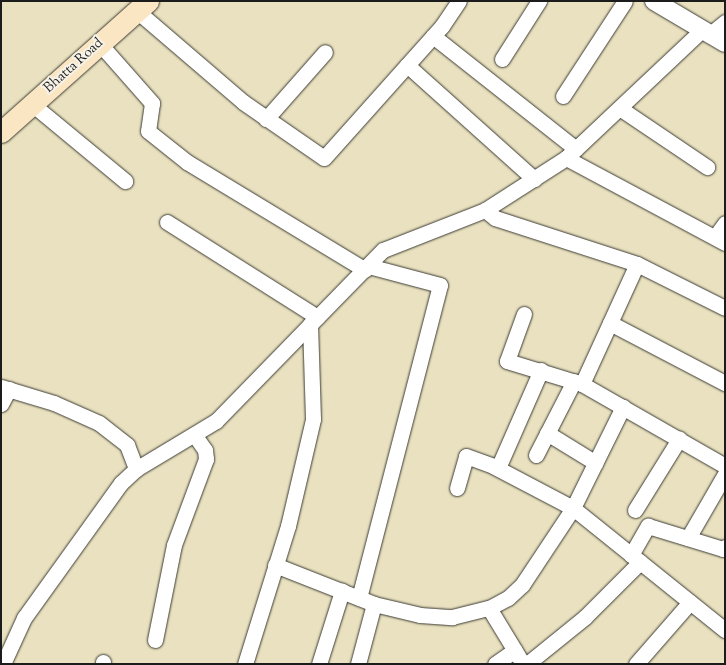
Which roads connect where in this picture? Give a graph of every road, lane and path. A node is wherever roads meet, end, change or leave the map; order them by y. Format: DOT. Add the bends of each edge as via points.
graph roads {
  1 [pos="459,1"];
  2 [pos="539,1"];
  3 [pos="625,1"];
  4 [pos="654,1"];
  5 [pos="143,6"];
  6 [pos="725,22"];
  7 [pos="705,33"];
  8 [pos="433,36"];
  9 [pos="725,43"];
  10 [pos="100,44"];
  11 [pos="325,52"];
  12 [pos="502,59"];
  13 [pos="408,65"];
  14 [pos="563,96"];
  15 [pos="32,104"];
  16 [pos="621,109"];
  17 [pos="266,119"];
  18 [pos="1,132"];
  19 [pos="571,153"];
  20 [pos="707,167"];
  21 [pos="534,179"];
  22 [pos="125,181"];
  23 [pos="485,210"];
  24 [pos="167,222"];
  25 [pos="725,223"];
  26 [pos="720,240"];
  27 [pos="637,264"];
  28 [pos="366,268"];
  29 [pos="725,308"];
  30 [pos="524,314"];
  31 [pos="313,321"];
  32 [pos="610,323"];
  33 [pos="541,370"];
  34 [pos="578,382"];
  35 [pos="725,383"];
  36 [pos="5,388"];
  37 [pos="1,404"];
  38 [pos="622,407"];
  39 [pos="547,433"];
  40 [pos="194,434"];
  41 [pos="679,439"];
  42 [pos="536,455"];
  43 [pos="596,463"];
  44 [pos="725,466"];
  45 [pos="498,468"];
  46 [pos="136,469"];
  47 [pos="725,474"];
  48 [pos="457,488"];
  49 [pos="573,508"];
  50 [pos="635,510"];
  51 [pos="688,538"];
  52 [pos="725,547"];
  53 [pos="636,559"];
  54 [pos="275,565"];
  55 [pos="342,591"];
  56 [pos="360,598"];
  57 [pos="690,602"];
  58 [pos="374,604"];
  59 [pos="489,608"];
  60 [pos="725,630"];
  61 [pos="155,640"];
  62 [pos="515,650"];
  63 [pos="3,664"];
  64 [pos="245,664"];
  65 [pos="319,664"];
  66 [pos="358,664"];
  67 [pos="495,664"];
  68 [pos="523,664"];
  69 [pos="527,664"];
  70 [pos="636,664"];
  1 -- 8 [label="street"];
  2 -- 12 [label="street"];
  3 -- 14 [label="street"];
  4 -- 7 [label="street"];
  5 -- 10 [label="main road, Bhatta Road"];
  5 -- 17 [label="street"];
  6 -- 7 [label="street"];
  7 -- 9 [label="street"];
  7 -- 16 [label="street"];
  8 -- 13 [label="street"];
  8 -- 19 [label="street"];
  10 -- 15 [label="main road, Bhatta Road"];
  10 -- 28 [label="street" via="152,103 148,131 187,162"];
  11 -- 17 [label="street"];
  13 -- 17 [label="street" via="324,158"];
  13 -- 21 [label="street"];
  15 -- 18 [label="main road, Bhatta Road"];
  15 -- 22 [label="street"];
  16 -- 19 [label="street"];
  16 -- 20 [label="street"];
  19 -- 21 [label="street"];
  19 -- 26 [label="street"];
  21 -- 23 [label="street"];
  23 -- 27 [label="street" via="495,218"];
  23 -- 28 [label="street" via="383,250"];
  24 -- 31 [label="street"];
  25 -- 26 [label="street"];
  27 -- 29 [label="street"];
  27 -- 32 [label="street"];
  28 -- 31 [label="street"];
  28 -- 56 [label="street" via="440,285"];
  30 -- 33 [label="street" via="507,361"];
  31 -- 40 [label="street" via="216,421"];
  31 -- 54 [label="street" via="313,419"];
  32 -- 34 [label="street"];
  32 -- 35 [label="street"];
  33 -- 34 [label="street"];
  33 -- 45 [label="street"];
  34 -- 38 [label="street"];
  34 -- 39 [label="street"];
  36 -- 37 [label="street"];
  36 -- 46 [label="street" via="54,403 98,423 127,445"];
  38 -- 41 [label="street"];
  38 -- 43 [label="street"];
  39 -- 42 [label="street"];
  39 -- 43 [label="street"];
  40 -- 46 [label="street"];
  40 -- 61 [label="street" via="205,450 206,459 174,545"];
  41 -- 44 [label="street"];
  41 -- 50 [label="street"];
  43 -- 49 [label="street"];
  45 -- 48 [label="street" via="466,456"];
  45 -- 49 [label="street"];
  46 -- 63 [label="street" via="121,482 24,618"];
  47 -- 51 [label="street"];
  49 -- 53 [label="street"];
  49 -- 59 [label="street" via="522,585 508,598"];
  51 -- 52 [label="street" via="723,550"];
  51 -- 53 [label="street" via="648,526"];
  53 -- 57 [label="street"];
  53 -- 69 [label="street" via="585,618"];
  54 -- 55 [label="street"];
  54 -- 64 [label="street"];
  55 -- 56 [label="street"];
  55 -- 65 [label="street"];
  56 -- 58 [label="street"];
  57 -- 60 [label="street"];
  57 -- 70 [label="street"];
  58 -- 59 [label="street" via="420,615 452,617"];
  58 -- 66 [label="street"];
  59 -- 62 [label="street"];
  62 -- 67 [label="street"];
  62 -- 68 [label="street"];
}
